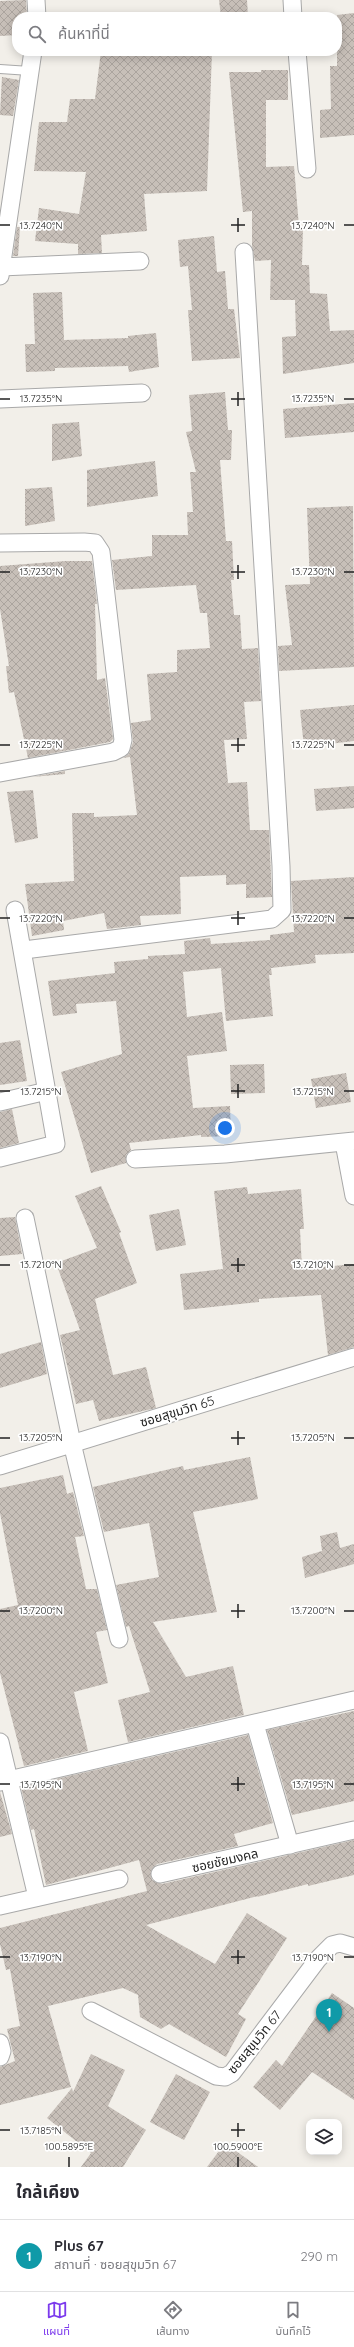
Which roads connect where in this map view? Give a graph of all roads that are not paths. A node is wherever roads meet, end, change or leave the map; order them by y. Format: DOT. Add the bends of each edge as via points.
graph roads {
  1 [pos="36,0"];
  2 [pos="292,0"];
  3 [pos="37,12"];
  4 [pos="293,12"];
  5 [pos="32,56"];
  6 [pos="296,56"];
  7 [pos="0,69"];
  8 [pos="30,71"];
  9 [pos="307,169"];
  10 [pos="244,252"];
  11 [pos="140,261"];
  12 [pos="1,271"];
  13 [pos="142,393"];
  14 [pos="0,399"];
  15 [pos="0,543"];
  16 [pos="0,773"];
  17 [pos="16,910"];
  18 [pos="24,950"];
  19 [pos="47,1091"];
  20 [pos="0,1102"];
  21 [pos="349,1142"];
  22 [pos="0,1158"];
  23 [pos="135,1159"];
  24 [pos="354,1196"];
  25 [pos="25,1218"];
  26 [pos="354,1357"];
  27 [pos="72,1443"];
  28 [pos="0,1466"];
  29 [pos="119,1639"];
  30 [pos="354,1700"];
  31 [pos="254,1724"];
  32 [pos="0,1742"];
  33 [pos="4,1781"];
  34 [pos="354,1830"];
  35 [pos="290,1845"];
  36 [pos="160,1874"];
  37 [pos="119,1879"];
  38 [pos="37,1897"];
  39 [pos="0,1906"];
  40 [pos="354,1947"];
  41 [pos="91,2011"];
  42 [pos="0,2043"];
  43 [pos="0,2057"];
  1 -- 3 [label="street"];
  2 -- 4 [label="street"];
  5 -- 8 [label="street"];
  6 -- 9 [label="street"];
  7 -- 8 [label="lane"];
  8 -- 12 [label="street"];
  10 -- 18 [label="street" via="282,910 272,919"];
  11 -- 12 [label="street"];
  13 -- 14 [label="street"];
  15 -- 16 [label="street" via="84,542 95,543 102,552 124,740 121,748 113,752"];
  17 -- 18 [label="street"];
  18 -- 19 [label="street"];
  19 -- 20 [label="street"];
  19 -- 22 [label="street" via="56,1144"];
  21 -- 23 [label="street" via="225,1154"];
  21 -- 24 [label="street"];
  25 -- 27 [label="street"];
  26 -- 27 [label="street, ซอยสุขุมวิท 65"];
  27 -- 28 [label="street, ซอยสุขุมวิท 65"];
  27 -- 29 [label="street"];
  30 -- 31 [label="street"];
  31 -- 33 [label="street"];
  31 -- 35 [label="street"];
  32 -- 33 [label="street"];
  33 -- 38 [label="street"];
  34 -- 35 [label="street, ซอยชัยมงคล"];
  35 -- 36 [label="street, ซอยชัยมงคล"];
  37 -- 38 [label="street"];
  38 -- 39 [label="street"];
  40 -- 41 [label="street, ซอยสุขุมวิท 67" via="340,1943 332,1945 318,1959 254,2046 232,2073 225,2077 216,2076"];
  42 -- 43 [label="street"];
}
